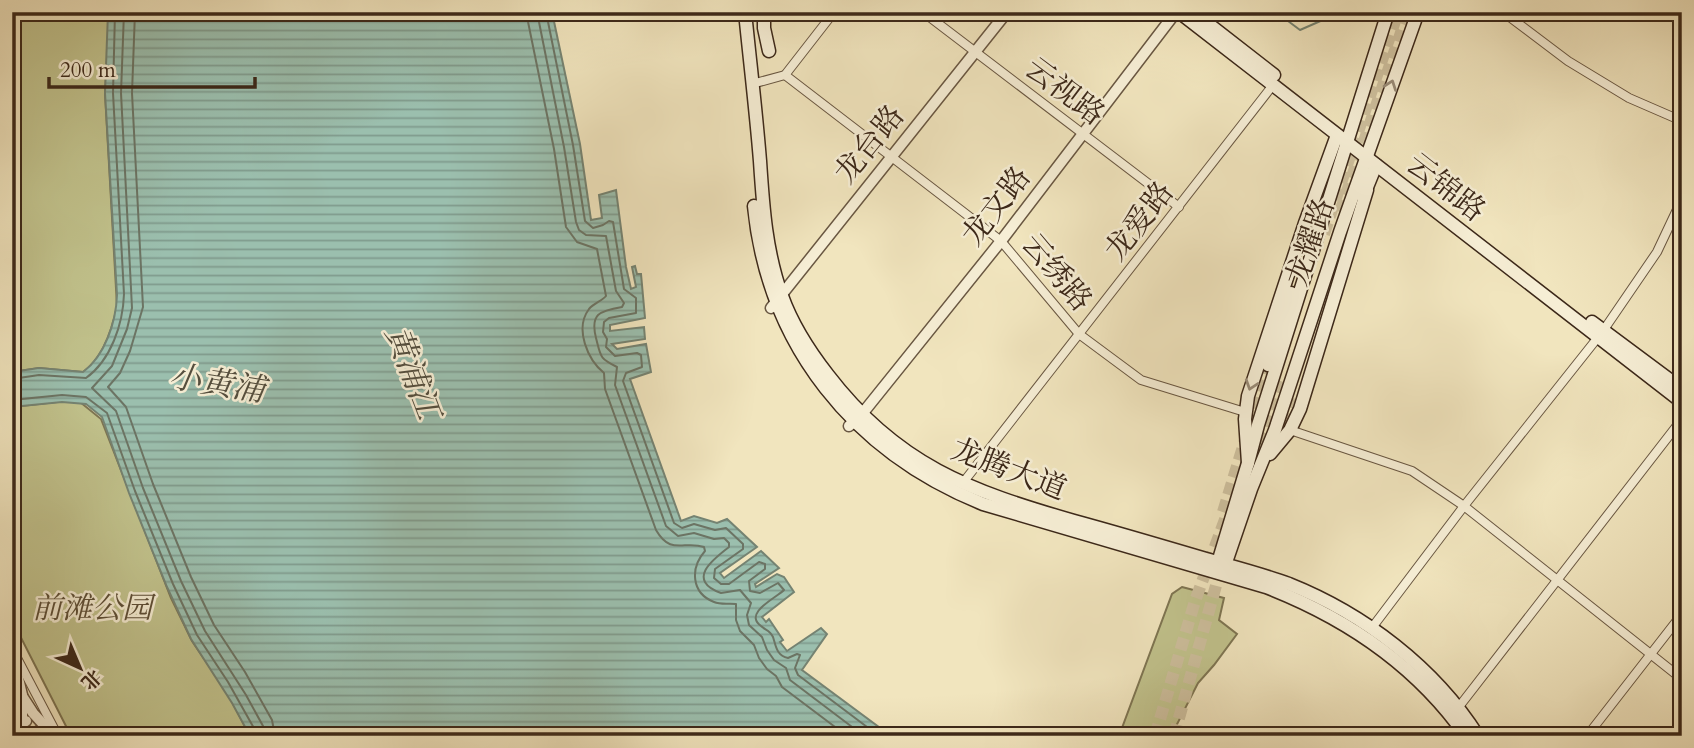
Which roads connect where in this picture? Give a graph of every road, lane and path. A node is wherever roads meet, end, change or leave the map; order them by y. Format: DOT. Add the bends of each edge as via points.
graph roads {
  1 [pos="737,12"];
  2 [pos="746,12"];
  3 [pos="764,12"];
  4 [pos="834,12"];
  5 [pos="922,12"];
  6 [pos="1007,12"];
  7 [pos="1177,12"];
  8 [pos="1193,12"];
  9 [pos="1388,12"];
  10 [pos="1418,12"];
  11 [pos="1503,12"];
  12 [pos="769,51"];
  13 [pos="975,52"];
  14 [pos="785,75"];
  15 [pos="748,85"];
  16 [pos="1273,85"];
  17 [pos="1682,121"];
  18 [pos="1083,134"];
  19 [pos="1341,145"];
  20 [pos="891,155"];
  21 [pos="1371,158"];
  22 [pos="1362,188"];
  23 [pos="1682,199"];
  24 [pos="1179,207"];
  25 [pos="1001,241"];
  26 [pos="776,301"];
  27 [pos="1079,334"];
  28 [pos="1601,334"];
  29 [pos="1268,365"];
  30 [pos="1682,389"];
  31 [pos="1293,398"];
  32 [pos="1682,402"];
  33 [pos="1245,412"];
  34 [pos="1682,419"];
  35 [pos="855,420"];
  36 [pos="1290,430"];
  37 [pos="1248,463"];
  38 [pos="962,484"];
  39 [pos="1251,489"];
  40 [pos="1464,506"];
  41 [pos="1218,570"];
  42 [pos="1557,581"];
  43 [pos="1682,614"];
  44 [pos="1366,636"];
  45 [pos="12,651"];
  46 [pos="1650,655"];
  47 [pos="12,674"];
  48 [pos="1682,679"];
  49 [pos="17,694"];
  50 [pos="1458,708"];
  51 [pos="39,720"];
  52 [pos="18,730"];
  53 [pos="55,735"];
  54 [pos="30,736"];
  55 [pos="1466,736"];
  56 [pos="1478,736"];
  57 [pos="1587,736"];
  1 -- 15 [label="main road, 龙腾大道"];
  2 -- 15 [label="main road, 龙腾大道"];
  3 -- 12 [label="main road"];
  4 -- 14 [label="street"];
  5 -- 13 [label="street, 云视路"];
  6 -- 13 [label="street, 龙台路"];
  7 -- 16 [label="main road, 云锦路"];
  7 -- 18 [label="street, 龙文路"];
  8 -- 19 [label="main road, 云锦路"];
  9 -- 19 [label="main road, 龙耀路"];
  21 -- 10 [label="main road, 龙耀路, one-way"];
  11 -- 17 [label="street" via="1629,98"];
  13 -- 18 [label="street, 云视路"];
  13 -- 20 [label="street, 龙台路"];
  14 -- 15 [label="street"];
  14 -- 20 [label="street, 云绣路"];
  15 -- 26 [label="main road, 龙腾大道"];
  16 -- 19 [label="main road, 云锦路"];
  16 -- 24 [label="street, 龙爱路"];
  18 -- 24 [label="street, 云视路"];
  18 -- 25 [label="street, 龙文路"];
  19 -- 21 [label="main road, 云锦路"];
  19 -- 29 [label="main road"];
  19 -- 33 [label="main road, 龙耀路, one-way" via="1272,322"];
  19 -- 37 [label="main road, 龙耀路"];
  20 -- 25 [label="street, 云绣路"];
  20 -- 26 [label="street, 龙台路"];
  21 -- 22 [label="main road, 龙耀路"];
  21 -- 28 [label="main road, 云锦路"];
  22 -- 31 [label="main road"];
  22 -- 36 [label="main road, 龙耀路" via="1315,366"];
  22 -- 39 [label="main road, 龙耀路" via="1340,232"];
  23 -- 28 [label="street" via="1657,252"];
  24 -- 27 [label="street, 龙爱路"];
  25 -- 27 [label="street, 云绣路"];
  25 -- 35 [label="street, 龙文路"];
  26 -- 35 [label="main road, 龙腾大道" via="789,312"];
  27 -- 33 [label="street, 云绣路" via="1141,380"];
  27 -- 38 [label="street, 龙爱路"];
  28 -- 30 [label="main road, 云锦路"];
  28 -- 32 [label="main road, 云锦路"];
  28 -- 40 [label="street"];
  33 -- 37 [label="main road, 龙耀路"];
  34 -- 42 [label="street"];
  35 -- 38 [label="main road, 龙腾大道"];
  35 -- 41 [label="main road, 龙腾大道" via="902,462 969,499"];
  36 -- 39 [label="main road, 龙耀路"];
  36 -- 40 [label="street" via="1412,471"];
  37 -- 41 [label="main road, 龙耀路"];
  38 -- 41 [label="main road, 龙腾大道"];
  39 -- 41 [label="main road, 龙耀路"];
  40 -- 42 [label="street"];
  40 -- 44 [label="street"];
  41 -- 44 [label="main road, 龙腾大道" via="1305,603"];
  42 -- 46 [label="street"];
  42 -- 50 [label="street"];
  43 -- 46 [label="street"];
  44 -- 50 [label="main road, 龙腾大道" via="1417,664"];
  44 -- 55 [label="main road, 龙腾大道" via="1423,685"];
  45 -- 49 [label="street"];
  45 -- 53 [label="street"];
  46 -- 48 [label="street"];
  46 -- 57 [label="street"];
  47 -- 49 [label="street"];
  49 -- 51 [label="street"];
  49 -- 52 [label="street"];
  50 -- 56 [label="main road, 龙腾大道"];
  51 -- 52 [label="street"];
  51 -- 53 [label="street"];
  53 -- 54 [label="street" via="39,731"];
}
